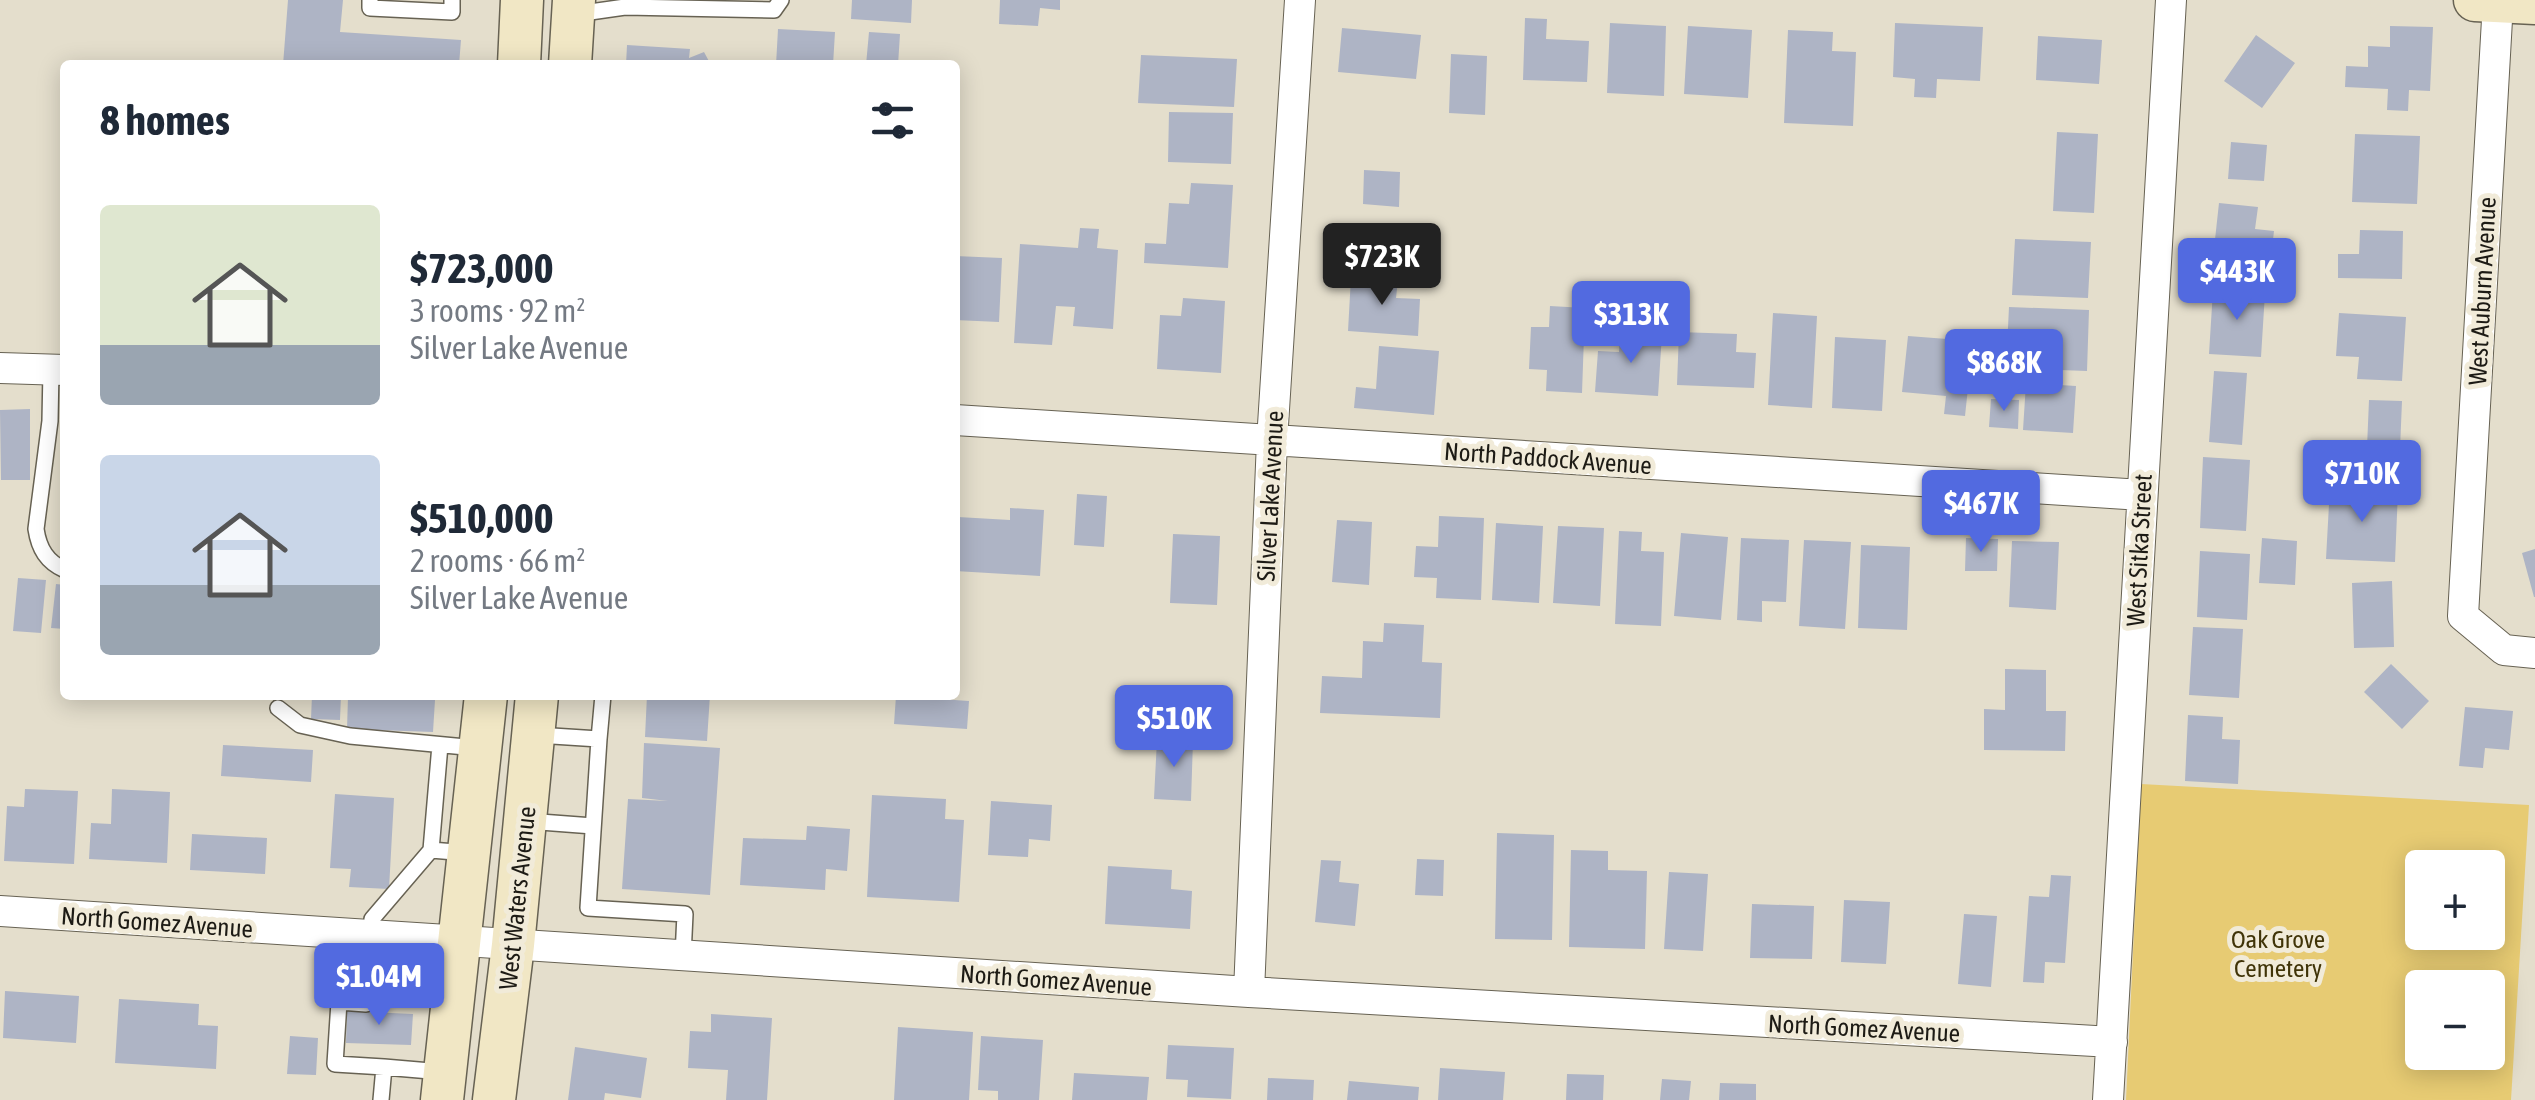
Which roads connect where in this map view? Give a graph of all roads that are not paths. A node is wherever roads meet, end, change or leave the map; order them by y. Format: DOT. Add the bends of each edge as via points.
graph roads {
  1 [pos="370,0"];
  2 [pos="452,0"];
  3 [pos="522,0"];
  4 [pos="781,0"];
  5 [pos="1300,0"];
  6 [pos="2170,0"];
  7 [pos="2503,2"];
  8 [pos="573,7"];
  9 [pos="519,60"];
  10 [pos="570,60"];
  11 [pos="0,368"];
  12 [pos="58,370"];
  13 [pos="960,420"];
  14 [pos="1272,441"];
  15 [pos="46,463"];
  16 [pos="60,464"];
  17 [pos="2142,495"];
  18 [pos="60,568"];
  19 [pos="2535,653"];
  20 [pos="484,700"];
  21 [pos="602,700"];
  22 [pos="278,708"];
  23 [pos="535,715"];
  24 [pos="599,739"];
  25 [pos="460,747"];
  26 [pos="525,821"];
  27 [pos="593,826"];
  28 [pos="451,852"];
  29 [pos="0,912"];
  30 [pos="370,937"];
  31 [pos="461,943"];
  32 [pos="514,945"];
  33 [pos="683,956"];
  34 [pos="1248,992"];
  35 [pos="2112,1042"];
  36 [pos="384,1068"];
  37 [pos="444,1086"];
  38 [pos="381,1100"];
  39 [pos="494,1100"];
  40 [pos="2108,1100"];
  1 -- 2 [label="lane" via="370,8 452,12"];
  3 -- 9 [label="main road"];
  4 -- 8 [label="lane" via="774,10"];
  5 -- 14 [label="street, Silver Lake Avenue"];
  6 -- 17 [label="street, West Sitka Street"];
  7 -- 19 [label="street, West Auburn Avenue" via="2463,616 2504,650"];
  8 -- 10 [label="main road"];
  11 -- 12 [label="street"];
  12 -- 15 [label="lane"];
  13 -- 14 [label="street, North Paddock Avenue"];
  14 -- 17 [label="street, North Paddock Avenue"];
  14 -- 34 [label="street, Silver Lake Avenue"];
  15 -- 16 [label="lane"];
  15 -- 18 [label="lane" via="36,529 38,543"];
  17 -- 35 [label="street, West Sitka Street"];
  20 -- 25 [label="main road, West Waters Avenue"];
  21 -- 24 [label="lane"];
  22 -- 25 [label="lane" via="300,725 350,736"];
  23 -- 24 [label="lane"];
  23 -- 26 [label="main road, West Waters Avenue"];
  24 -- 27 [label="lane"];
  25 -- 28 [label="main road, West Waters Avenue"];
  26 -- 27 [label="lane"];
  26 -- 32 [label="main road, West Waters Avenue"];
  27 -- 33 [label="lane" via="588,908 685,914"];
  28 -- 30 [label="lane" via="372,919"];
  28 -- 31 [label="main road, West Waters Avenue"];
  29 -- 30 [label="street, North Gomez Avenue"];
  30 -- 31 [label="street, North Gomez Avenue"];
  30 -- 36 [label="lane" via="366,1004 339,1002 335,1064"];
  31 -- 32 [label="street, North Gomez Avenue"];
  31 -- 37 [label="main road, West Waters Avenue"];
  32 -- 33 [label="street, North Gomez Avenue"];
  32 -- 39 [label="main road, West Waters Avenue"];
  33 -- 34 [label="street, North Gomez Avenue"];
  34 -- 35 [label="street, North Gomez Avenue"];
  35 -- 40 [label="street, West Sitka Street"];
  36 -- 37 [label="lane"];
  36 -- 38 [label="lane"];
}
